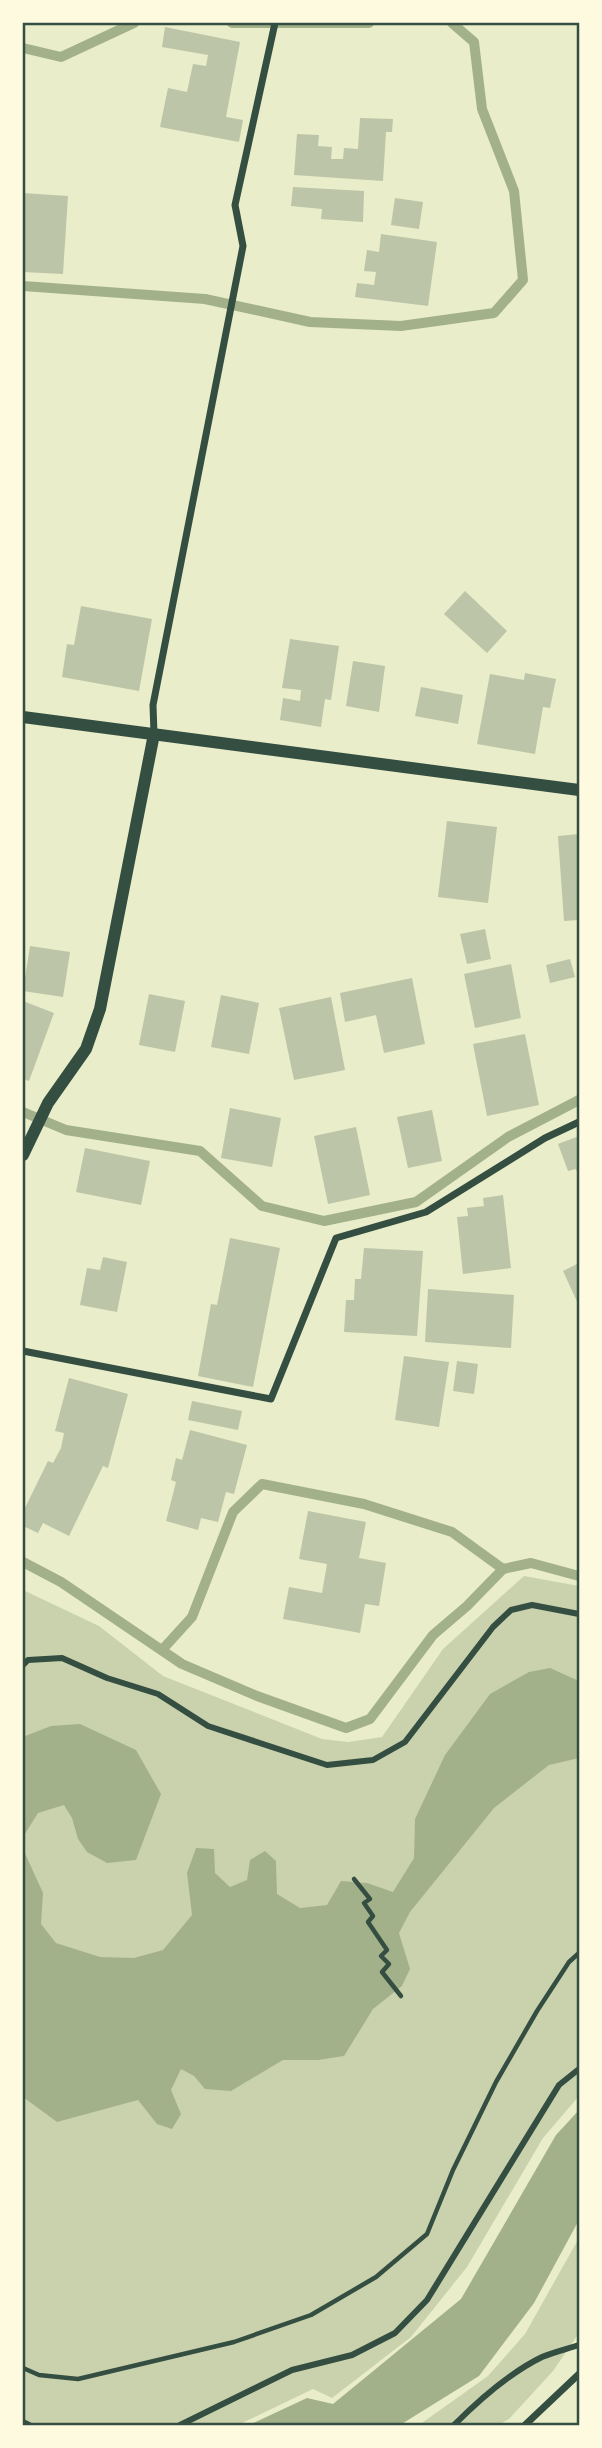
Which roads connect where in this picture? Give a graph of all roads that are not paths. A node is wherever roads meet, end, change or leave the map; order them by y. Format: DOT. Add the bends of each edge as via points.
graph roads {
  1 [pos="275,23"];
  2 [pos="23,717"];
  3 [pos="154,734"];
  4 [pos="579,790"];
  5 [pos="579,1122"];
  6 [pos="23,1155"];
  7 [pos="23,1352"];
  8 [pos="579,1614"];
  9 [pos="23,1665"];
  10 [pos="579,2069"];
  11 [pos="579,2345"];
  12 [pos="579,2374"];
  13 [pos="23,2422"];
  14 [pos="29,2425"];
  15 [pos="180,2425"];
  16 [pos="454,2425"];
  17 [pos="525,2425"];
  1 -- 3 [label="street" via="235,205 243,246 153,705"];
  2 -- 3 [label="street"];
  3 -- 4 [label="street"];
  3 -- 6 [label="street" via="100,1009 86,1049 48,1103"];
  5 -- 7 [label="street" via="426,1212 336,1238 271,1399"];
  8 -- 9 [label="street" via="532,1605 511,1610 493,1626 405,1742 373,1760 327,1765 208,1726 158,1694 62,1658 28,1660"];
  10 -- 15 [label="street" via="559,2085 427,2301 395,2333 352,2355 292,2371"];
  11 -- 16 [label="street" via="542,2357 496,2386"];
  12 -- 17 [label="street"];
  13 -- 14 [label="street"];
}
